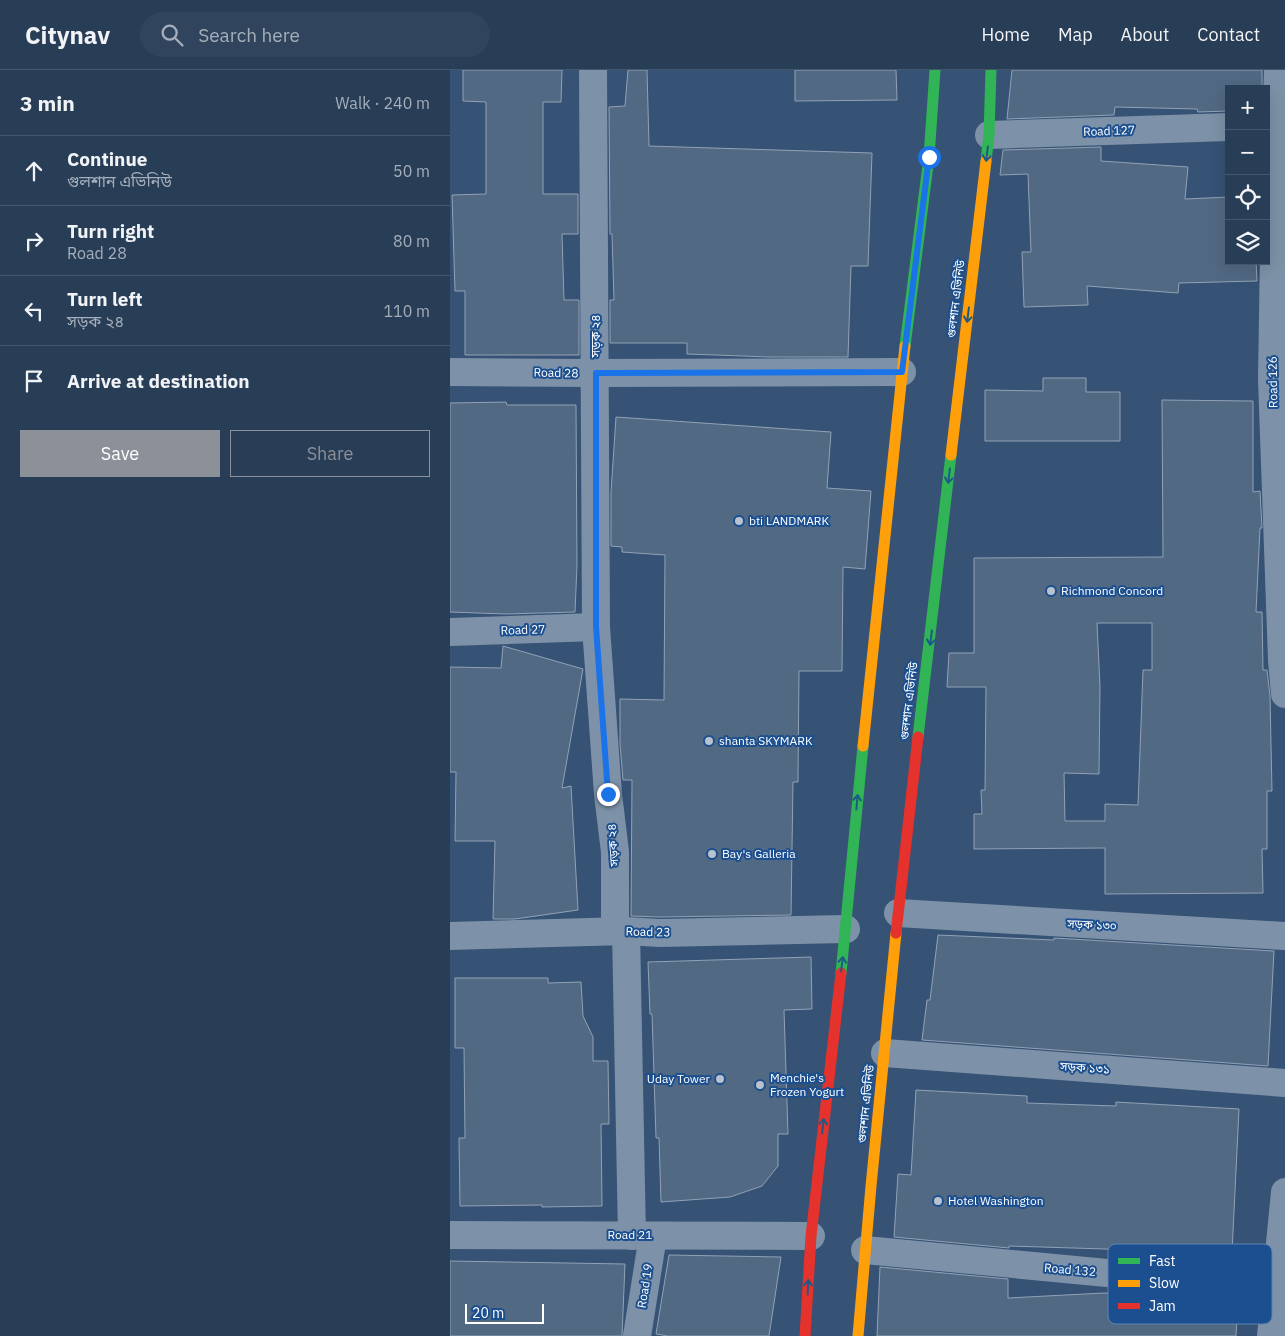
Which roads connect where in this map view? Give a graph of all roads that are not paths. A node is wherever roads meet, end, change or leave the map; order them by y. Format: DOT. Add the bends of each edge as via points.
graph roads {
  1 [pos="594,70"];
  2 [pos="936,70"];
  3 [pos="991,70"];
  4 [pos="1278,70"];
  5 [pos="1276,126"];
  6 [pos="1225,127"];
  7 [pos="989,135"];
  8 [pos="450,372"];
  9 [pos="902,372"];
  10 [pos="596,373"];
  11 [pos="1279,379"];
  12 [pos="596,627"];
  13 [pos="450,632"];
  14 [pos="1283,660"];
  15 [pos="1285,694"];
  16 [pos="898,913"];
  17 [pos="846,929"];
  18 [pos="620,931"];
  19 [pos="450,936"];
  20 [pos="1285,936"];
  21 [pos="885,1052"];
  22 [pos="1285,1083"];
  23 [pos="1285,1192"];
  24 [pos="450,1235"];
  25 [pos="642,1236"];
  26 [pos="811,1236"];
  27 [pos="865,1250"];
  28 [pos="1108,1273"];
  29 [pos="1272,1289"];
  30 [pos="1276,1289"];
  31 [pos="636,1336"];
  32 [pos="805,1336"];
  33 [pos="858,1336"];
  34 [pos="1271,1336"];
  1 -- 10 [label="street, সড়ক ২৪"];
  2 -- 9 [label="main road" via="929,157"];
  3 -- 7 [label="main road, গুলশান এভিনিউ"];
  4 -- 5 [label="street, Road 126"];
  5 -- 11 [label="street, Road 126"];
  6 -- 7 [label="street, Road 127"];
  7 -- 16 [label="main road, গুলশান এভিনিউ, one-way"];
  8 -- 10 [label="street, Road 28"];
  9 -- 10 [label="street, Road 28"];
  17 -- 9 [label="main road, one-way"];
  10 -- 12 [label="street, সড়ক ২৪"];
  11 -- 14 [label="street, Road 126"];
  12 -- 13 [label="street, Road 27"];
  12 -- 18 [label="street, সড়ক ২৪"];
  14 -- 15 [label="street, Road 126"];
  16 -- 20 [label="street, সড়ক ১৩০"];
  16 -- 21 [label="main road, গুলশান এভিনিউ"];
  17 -- 18 [label="street, Road 23"];
  26 -- 17 [label="main road, one-way"];
  18 -- 19 [label="street, Road 23"];
  18 -- 25 [label="street, সড়ক ২৪"];
  21 -- 22 [label="street, সড়ক ১৩১"];
  21 -- 27 [label="main road, গুলশান এভিনিউ"];
  23 -- 30 [label="street"];
  24 -- 25 [label="street, Road 21"];
  25 -- 26 [label="street, Road 21"];
  25 -- 31 [label="street, Road 19"];
  32 -- 26 [label="main road, one-way"];
  27 -- 28 [label="street, Road 132"];
  27 -- 33 [label="main road, গুলশান এভিনিউ"];
  29 -- 30 [label="street, Road 132"];
  30 -- 34 [label="street"];
}
